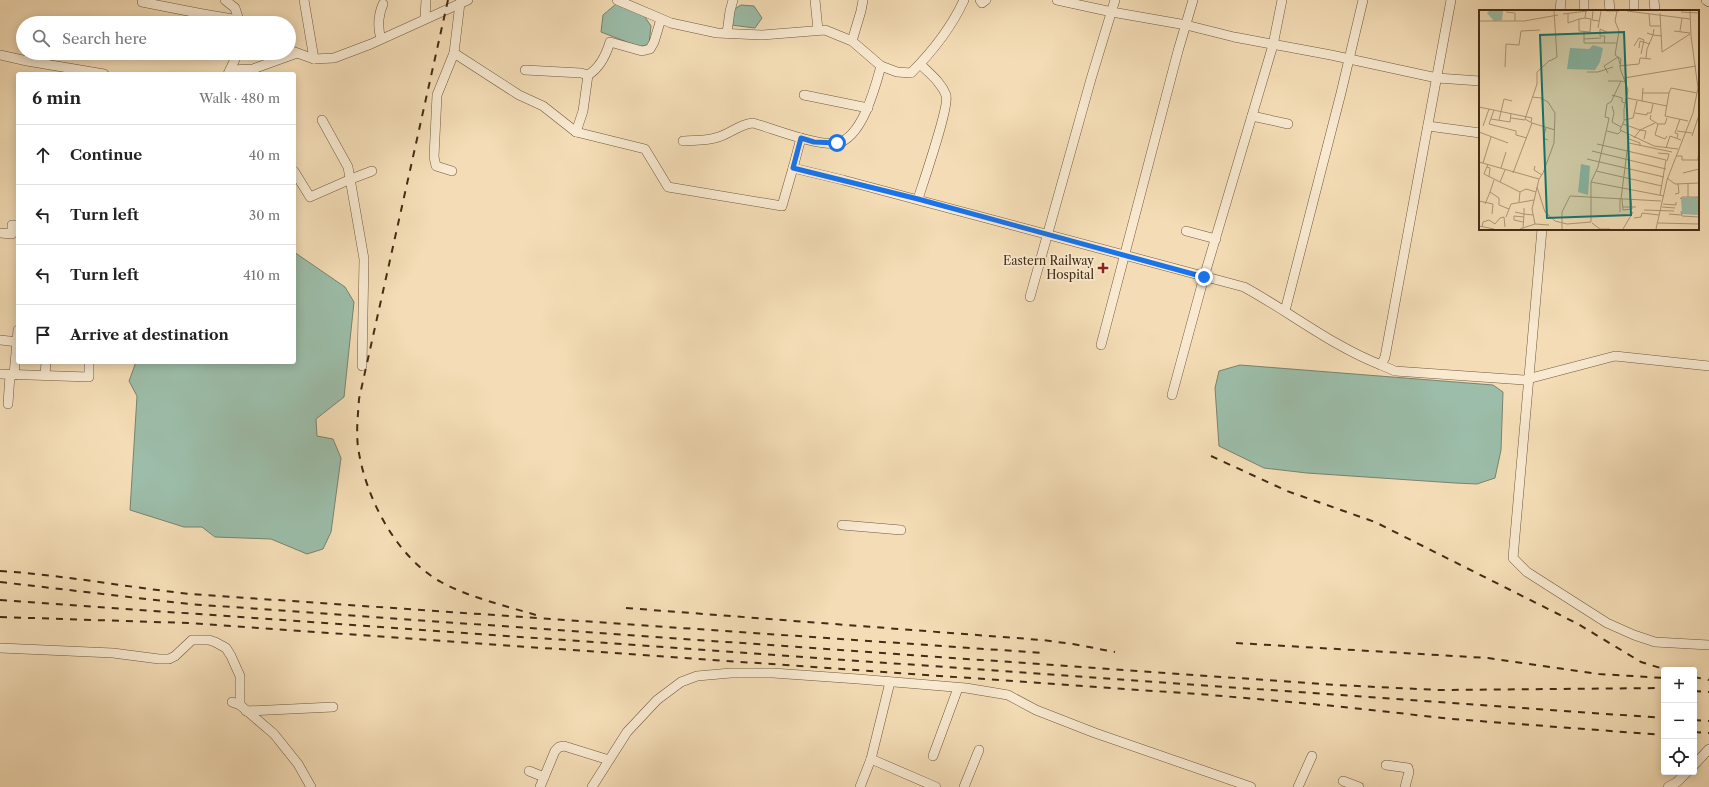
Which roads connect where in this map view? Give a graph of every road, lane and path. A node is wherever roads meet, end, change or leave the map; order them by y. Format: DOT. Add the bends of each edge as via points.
graph roads {
  1 [pos="225,0"];
  2 [pos="304,0"];
  3 [pos="426,0"];
  4 [pos="617,0"];
  5 [pos="733,0"];
  6 [pos="815,0"];
  7 [pos="863,0"];
  8 [pos="964,0"];
  9 [pos="980,0"];
  10 [pos="986,0"];
  11 [pos="1057,0"];
  12 [pos="1115,0"];
  13 [pos="1194,0"];
  14 [pos="1282,0"];
  15 [pos="1363,0"];
  16 [pos="1451,0"];
  17 [pos="1561,0"];
  18 [pos="1654,0"];
  19 [pos="1706,0"];
  20 [pos="142,2"];
  21 [pos="464,2"];
  22 [pos="1709,2"];
  23 [pos="383,4"];
  24 [pos="1560,10"];
  25 [pos="1655,10"];
  26 [pos="1112,12"];
  27 [pos="214,16"];
  28 [pos="238,16"];
  29 [pos="425,18"];
  30 [pos="661,19"];
  31 [pos="1186,25"];
  32 [pos="818,30"];
  33 [pos="727,33"];
  34 [pos="381,39"];
  35 [pos="852,41"];
  36 [pos="1273,45"];
  37 [pos="296,52"];
  38 [pos="454,52"];
  39 [pos="0,55"];
  40 [pos="314,58"];
  41 [pos="16,59"];
  42 [pos="1348,59"];
  43 [pos="22,60"];
  44 [pos="235,60"];
  45 [pos="273,60"];
  46 [pos="920,64"];
  47 [pos="881,66"];
  48 [pos="525,70"];
  49 [pos="89,72"];
  50 [pos="230,72"];
  51 [pos="236,72"];
  52 [pos="588,75"];
  53 [pos="1437,78"];
  54 [pos="1479,81"];
  55 [pos="804,95"];
  56 [pos="868,108"];
  57 [pos="1252,116"];
  58 [pos="322,120"];
  59 [pos="1288,124"];
  60 [pos="1428,126"];
  61 [pos="576,132"];
  62 [pos="1479,133"];
  63 [pos="801,138"];
  64 [pos="683,141"];
  65 [pos="793,168"];
  66 [pos="452,170"];
  67 [pos="372,171"];
  68 [pos="296,174"];
  69 [pos="351,179"];
  70 [pos="918,199"];
  71 [pos="16,225"];
  72 [pos="1186,230"];
  73 [pos="1542,230"];
  74 [pos="0,233"];
  75 [pos="1048,235"];
  76 [pos="1216,239"];
  77 [pos="1124,254"];
  78 [pos="1204,277"];
  79 [pos="1030,297"];
  80 [pos="1285,311"];
  81 [pos="0,340"];
  82 [pos="16,342"];
  83 [pos="1101,345"];
  84 [pos="16,358"];
  85 [pos="46,364"];
  86 [pos="89,364"];
  87 [pos="362,366"];
  88 [pos="1381,366"];
  89 [pos="1709,366"];
  90 [pos="0,374"];
  91 [pos="14,375"];
  92 [pos="45,375"];
  93 [pos="1529,379"];
  94 [pos="1172,395"];
  95 [pos="8,404"];
  96 [pos="842,525"];
  97 [pos="901,530"];
  98 [pos="1709,645"];
  99 [pos="0,648"];
  100 [pos="890,682"];
  101 [pos="958,688"];
  102 [pos="239,706"];
  103 [pos="333,707"];
  104 [pos="1709,749"];
  105 [pos="979,750"];
  106 [pos="933,756"];
  107 [pos="1312,756"];
  108 [pos="871,759"];
  109 [pos="609,760"];
  110 [pos="1697,762"];
  111 [pos="1386,765"];
  112 [pos="529,771"];
  113 [pos="1684,775"];
  114 [pos="544,777"];
  115 [pos="1343,781"];
  116 [pos="311,787"];
  117 [pos="540,787"];
  118 [pos="592,787"];
  119 [pos="860,787"];
  120 [pos="936,787"];
  121 [pos="964,787"];
  122 [pos="1251,787"];
  123 [pos="1298,787"];
  124 [pos="1359,787"];
  125 [pos="1405,787"];
  126 [pos="1668,787"];
  1 -- 28 [label="street" via="235,8"];
  2 -- 40 [label="street"];
  3 -- 29 [label="street"];
  4 -- 30 [label="street"];
  5 -- 33 [label="street"];
  6 -- 32 [label="street"];
  7 -- 35 [label="street"];
  8 -- 46 [label="street" via="957,15"];
  9 -- 10 [label="street" via="982,3"];
  11 -- 26 [label="street"];
  12 -- 26 [label="street"];
  13 -- 31 [label="street"];
  14 -- 36 [label="street"];
  15 -- 42 [label="street"];
  16 -- 53 [label="street"];
  17 -- 24 [label="street"];
  18 -- 25 [label="street"];
  19 -- 22 [label="street"];
  20 -- 27 [label="street"];
  21 -- 29 [label="street"];
  21 -- 38 [label="street"];
  23 -- 34 [label="street" via="379,14 378,30"];
  26 -- 31 [label="street"];
  26 -- 75 [label="street"];
  29 -- 34 [label="street"];
  30 -- 33 [label="street"];
  30 -- 52 [label="street" via="650,49 642,51 610,42 596,70"];
  31 -- 36 [label="street"];
  31 -- 77 [label="street"];
  32 -- 33 [label="street" via="762,35"];
  32 -- 35 [label="street" via="825,30"];
  34 -- 40 [label="street" via="334,58"];
  35 -- 47 [label="street"];
  36 -- 42 [label="street"];
  36 -- 57 [label="street"];
  37 -- 40 [label="street"];
  38 -- 61 [label="street" via="519,95 543,106"];
  38 -- 66 [label="street" via="437,95 434,157 436,166"];
  39 -- 41 [label="street"];
  42 -- 53 [label="street"];
  42 -- 80 [label="street"];
  43 -- 49 [label="street"];
  44 -- 50 [label="street"];
  45 -- 51 [label="street" via="253,69"];
  46 -- 47 [label="street" via="911,73 897,72"];
  46 -- 70 [label="street" via="942,86 947,96 942,122"];
  47 -- 56 [label="street"];
  48 -- 52 [label="street"];
  52 -- 61 [label="street" via="583,111"];
  53 -- 54 [label="street"];
  53 -- 60 [label="street"];
  55 -- 56 [label="street"];
  56 -- 63 [label="street" via="854,133 837,143 814,142"];
  57 -- 59 [label="street"];
  57 -- 76 [label="street"];
  58 -- 69 [label="street" via="348,166"];
  60 -- 62 [label="street"];
  60 -- 88 [label="street"];
  61 -- 65 [label="street" via="645,149 668,187 782,206"];
  63 -- 64 [label="street" via="753,122 744,123 715,138"];
  63 -- 65 [label="street"];
  65 -- 70 [label="street"];
  67 -- 69 [label="street"];
  68 -- 69 [label="street" via="310,198"];
  69 -- 87 [label="street" via="364,259"];
  70 -- 75 [label="street"];
  71 -- 74 [label="street" via="12,225 12,234"];
  72 -- 76 [label="street"];
  73 -- 93 [label="street"];
  75 -- 77 [label="street"];
  75 -- 79 [label="street"];
  76 -- 78 [label="street"];
  77 -- 78 [label="street"];
  77 -- 83 [label="street"];
  78 -- 80 [label="street" via="1244,287"];
  78 -- 94 [label="street"];
  80 -- 88 [label="street" via="1358,356"];
  81 -- 82 [label="street"];
  84 -- 91 [label="street"];
  85 -- 92 [label="street"];
  86 -- 92 [label="street" via="88,377"];
  88 -- 93 [label="street" via="1395,371"];
  89 -- 93 [label="street" via="1615,356"];
  90 -- 91 [label="street"];
  91 -- 92 [label="street"];
  91 -- 95 [label="street" via="10,375"];
  93 -- 98 [label="street" via="1513,558 1527,572 1607,623 1634,635 1655,642"];
  96 -- 97 [label="street"];
  99 -- 102 [label="street" via="113,653 169,659 192,640 209,640 226,648 239,671"];
  100 -- 101 [label="street"];
  100 -- 108 [label="street"];
  100 -- 109 [label="street" via="774,673 697,676 681,682 657,700 627,732"];
  101 -- 106 [label="street"];
  101 -- 122 [label="street" via="1008,695 1036,710 1095,733"];
  102 -- 103 [label="street"];
  102 -- 116 [label="street" via="274,734 298,764"];
  104 -- 110 [label="street"];
  105 -- 121 [label="street"];
  107 -- 123 [label="street"];
  108 -- 119 [label="street"];
  108 -- 120 [label="street"];
  109 -- 114 [label="street" via="564,746 559,747"];
  109 -- 118 [label="street"];
  111 -- 125 [label="street" via="1408,768"];
  112 -- 114 [label="street"];
  113 -- 126 [label="street"];
  114 -- 117 [label="street"];
  115 -- 124 [label="street"];
}
